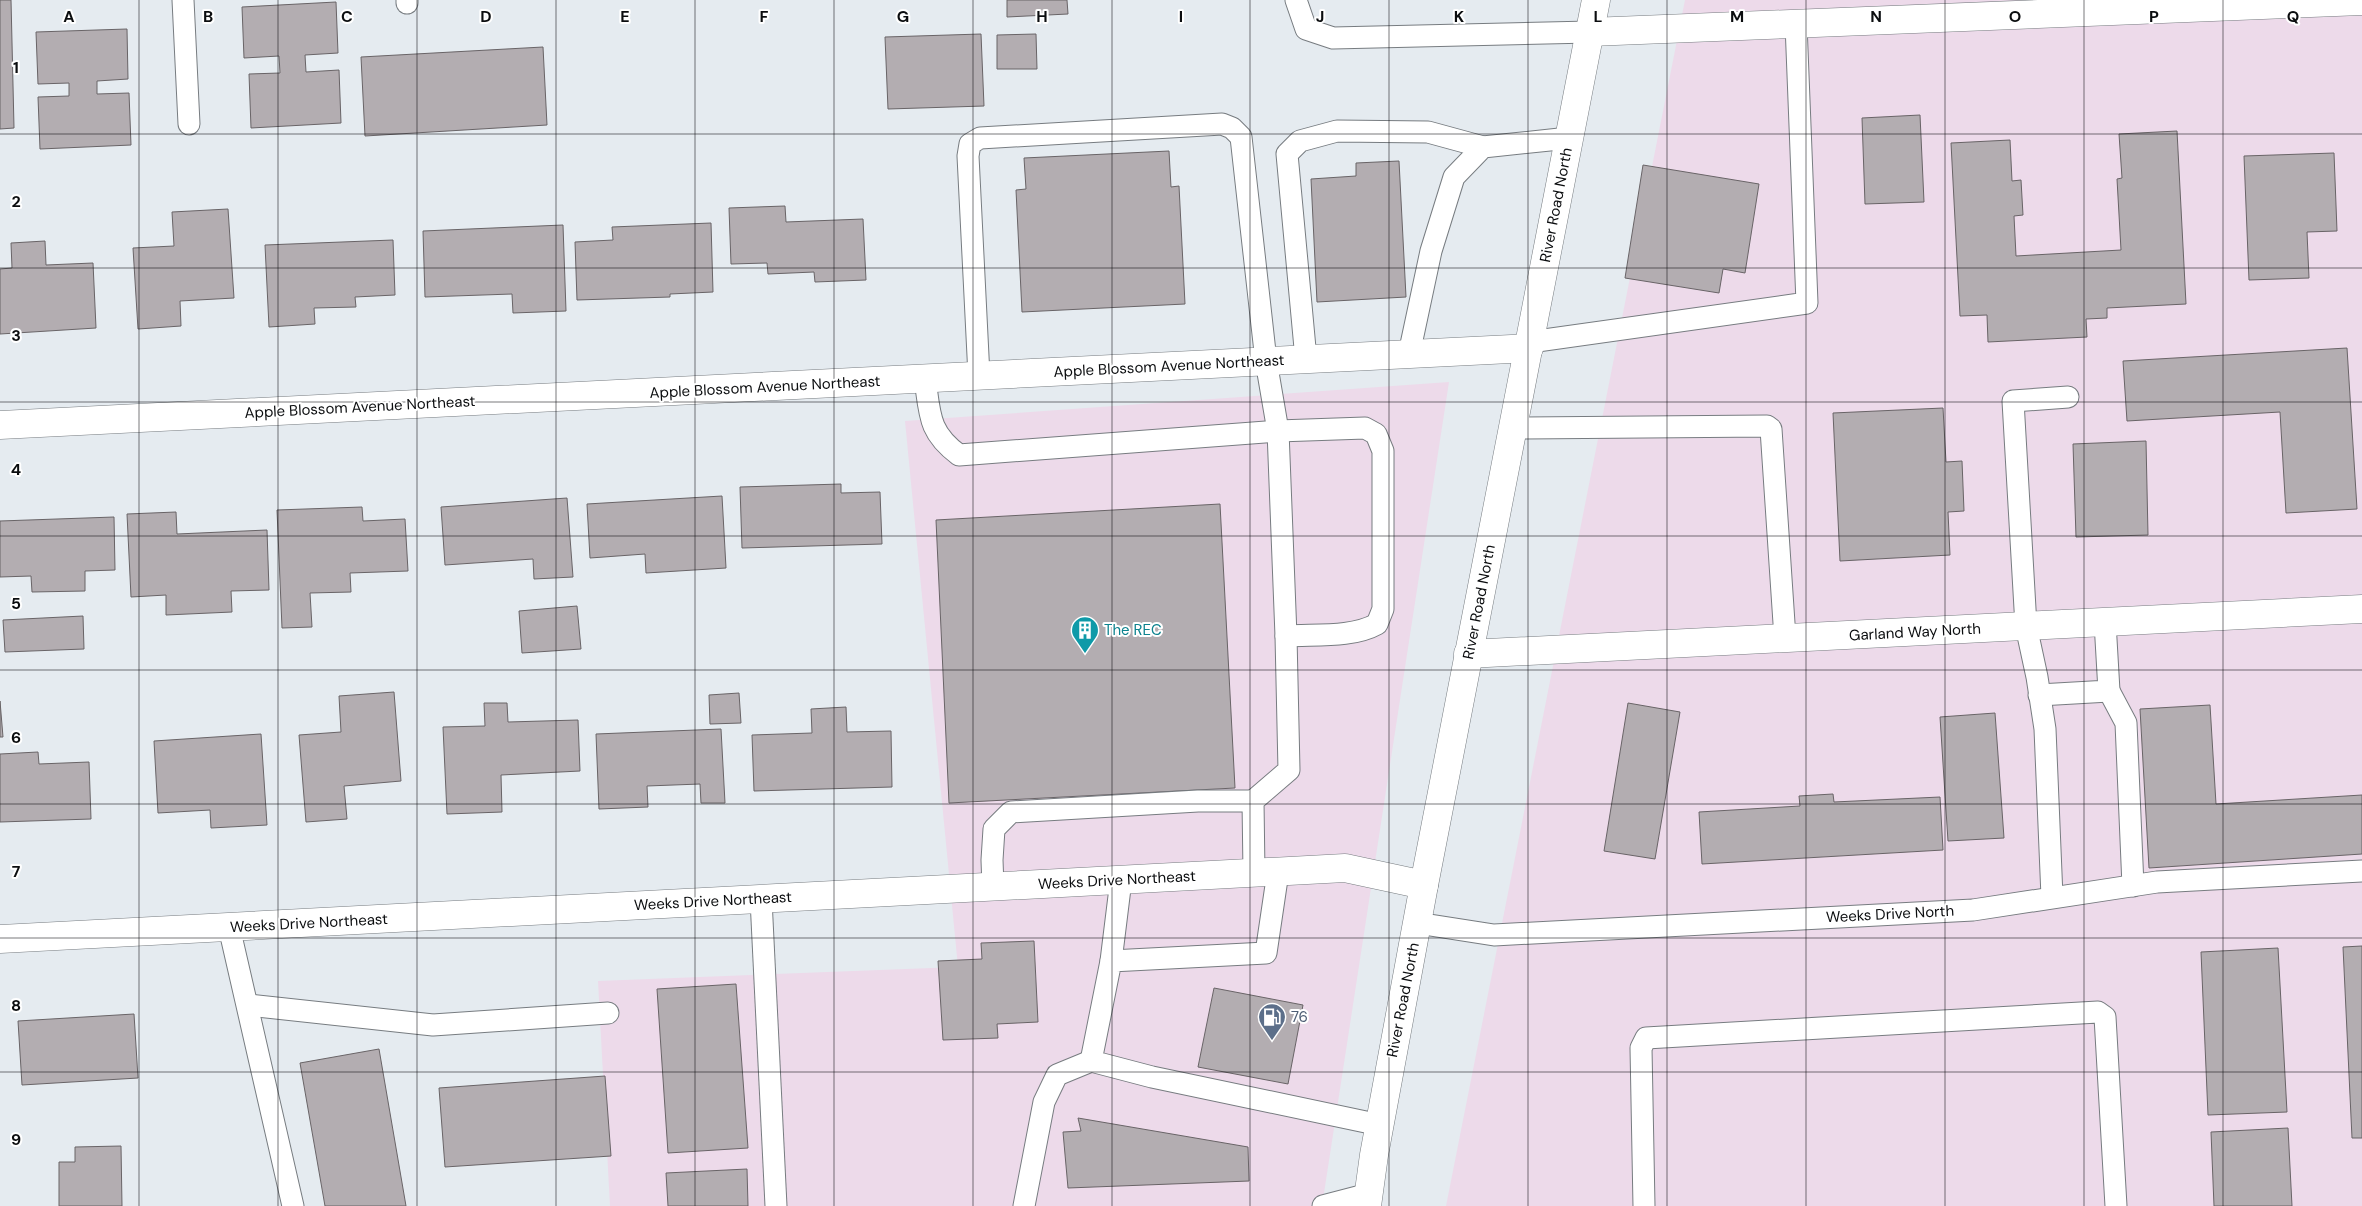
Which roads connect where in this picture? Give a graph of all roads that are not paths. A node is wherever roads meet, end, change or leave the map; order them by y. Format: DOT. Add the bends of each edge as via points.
graph roads {
  1 [pos="183,0"];
  2 [pos="1296,0"];
  3 [pos="1596,0"];
  4 [pos="2362,1"];
  5 [pos="2261,3"];
  6 [pos="2150,5"];
  7 [pos="2009,8"];
  8 [pos="1796,24"];
  9 [pos="1590,32"];
  10 [pos="188,124"];
  11 [pos="1569,138"];
  12 [pos="1483,147"];
  13 [pos="1530,345"];
  14 [pos="1409,354"];
  15 [pos="1306,359"];
  16 [pos="1266,362"];
  17 [pos="979,376"];
  18 [pos="925,379"];
  19 [pos="2068,397"];
  20 [pos="0,425"];
  21 [pos="1513,428"];
  22 [pos="1278,431"];
  23 [pos="2362,609"];
  24 [pos="2105,622"];
  25 [pos="2026,626"];
  26 [pos="1286,636"];
  27 [pos="1785,638"];
  28 [pos="1468,654"];
  29 [pos="2109,691"];
  30 [pos="2040,695"];
  31 [pos="1252,801"];
  32 [pos="2362,871"];
  33 [pos="1266,872"];
  34 [pos="1121,880"];
  35 [pos="1424,885"];
  36 [pos="2133,886"];
  37 [pos="993,887"];
  38 [pos="2052,897"];
  39 [pos="761,899"];
  40 [pos="1417,923"];
  41 [pos="229,927"];
  42 [pos="0,939"];
  43 [pos="1111,961"];
  44 [pos="248,1005"];
  45 [pos="608,1013"];
  46 [pos="1091,1061"];
  47 [pos="1380,1125"];
  48 [pos="1368,1200"];
  49 [pos="293,1206"];
  50 [pos="776,1206"];
  51 [pos="1024,1206"];
  52 [pos="1323,1206"];
  53 [pos="1644,1206"];
  54 [pos="2116,1206"];
  1 -- 10 [label="lane"];
  2 -- 9 [label="lane" via="1306,29 1333,38"];
  3 -- 9 [label="street, River Road North"];
  4 -- 5 [label="street"];
  5 -- 6 [label="street"];
  6 -- 7 [label="street"];
  7 -- 8 [label="street"];
  8 -- 9 [label="street"];
  8 -- 13 [label="lane" via="1807,303"];
  9 -- 11 [label="street, River Road North"];
  11 -- 12 [label="lane"];
  11 -- 13 [label="street, River Road North"];
  12 -- 14 [label="lane" via="1454,177 1431,251"];
  12 -- 15 [label="lane" via="1428,132 1337,131 1300,141 1287,154"];
  13 -- 14 [label="street, Apple Blossom Avenue Northeast"];
  13 -- 21 [label="street, River Road North"];
  14 -- 15 [label="street, Apple Blossom Avenue Northeast"];
  15 -- 16 [label="street, Apple Blossom Avenue Northeast"];
  16 -- 17 [label="street, Apple Blossom Avenue Northeast"];
  16 -- 17 [label="lane" via="1241,137 1222,124 980,138 970,144"];
  16 -- 22 [label="lane"];
  17 -- 18 [label="street, Apple Blossom Avenue Northeast"];
  18 -- 20 [label="street, Apple Blossom Avenue Northeast"];
  18 -- 22 [label="lane" via="932,426 944,444 959,455"];
  19 -- 25 [label="lane" via="2013,401"];
  21 -- 27 [label="lane" via="1767,426 1771,429"];
  21 -- 28 [label="street, River Road North"];
  22 -- 26 [label="lane"];
  22 -- 26 [label="lane" via="1365,428 1376,434 1383,451 1383,609 1377,624 1347,632"];
  23 -- 24 [label="street, Garland Way North"];
  24 -- 25 [label="street, Garland Way North"];
  24 -- 29 [label="lane"];
  25 -- 27 [label="street, Garland Way North"];
  25 -- 30 [label="lane"];
  26 -- 31 [label="lane" via="1289,770"];
  27 -- 28 [label="street, Garland Way North"];
  28 -- 35 [label="street, River Road North"];
  29 -- 30 [label="lane"];
  29 -- 36 [label="lane" via="2126,723"];
  30 -- 38 [label="lane"];
  31 -- 33 [label="lane"];
  31 -- 37 [label="lane" via="1011,812 994,829"];
  32 -- 36 [label="lane, Weeks Drive North"];
  33 -- 34 [label="street, Weeks Drive Northeast"];
  33 -- 35 [label="street, Weeks Drive Northeast" via="1345,868"];
  33 -- 43 [label="lane" via="1266,953"];
  34 -- 37 [label="street, Weeks Drive Northeast"];
  34 -- 43 [label="lane"];
  35 -- 40 [label="street, River Road North"];
  36 -- 38 [label="lane, Weeks Drive North"];
  37 -- 39 [label="street, Weeks Drive Northeast"];
  38 -- 40 [label="lane, Weeks Drive North" via="1973,910 1494,935"];
  39 -- 41 [label="street, Weeks Drive Northeast"];
  39 -- 50 [label="lane"];
  40 -- 47 [label="street, River Road North"];
  41 -- 42 [label="street, Weeks Drive Northeast"];
  41 -- 44 [label="lane"];
  43 -- 46 [label="lane"];
  44 -- 45 [label="lane" via="433,1025"];
  44 -- 49 [label="lane"];
  46 -- 47 [label="lane"];
  46 -- 51 [label="lane" via="1057,1075 1048,1093"];
  47 -- 48 [label="street, River Road North"];
  48 -- 52 [label="lane"];
  53 -- 54 [label="lane" via="1641,1048 1646,1038 2098,1012 2105,1017"];
}
